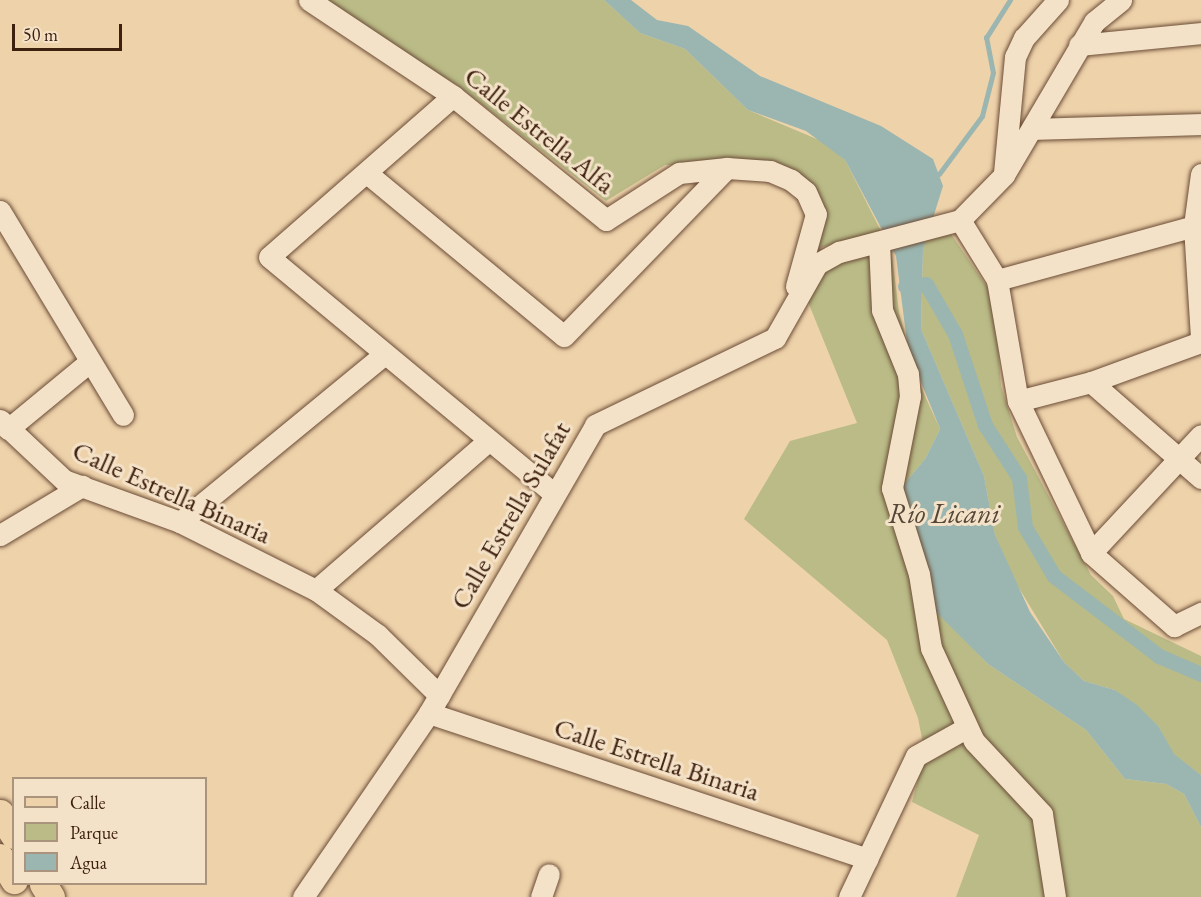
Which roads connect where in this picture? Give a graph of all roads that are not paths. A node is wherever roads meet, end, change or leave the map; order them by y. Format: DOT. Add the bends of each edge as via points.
graph roads {
  1 [pos="309,0"];
  2 [pos="1058,0"];
  3 [pos="1120,0"];
  4 [pos="1201,33"];
  5 [pos="1079,45"];
  6 [pos="453,96"];
  7 [pos="1201,124"];
  8 [pos="1032,129"];
  9 [pos="727,168"];
  10 [pos="368,174"];
  11 [pos="1201,174"];
  12 [pos="1004,176"];
  13 [pos="0,211"];
  14 [pos="1197,217"];
  15 [pos="952,223"];
  16 [pos="882,243"];
  17 [pos="997,280"];
  18 [pos="793,301"];
  19 [pos="1201,336"];
  20 [pos="1201,342"];
  21 [pos="382,356"];
  22 [pos="88,363"];
  23 [pos="1090,382"];
  24 [pos="1018,401"];
  25 [pos="123,415"];
  26 [pos="4,425"];
  27 [pos="1201,435"];
  28 [pos="488,441"];
  29 [pos="1178,460"];
  30 [pos="1201,478"];
  31 [pos="82,486"];
  32 [pos="554,494"];
  33 [pos="180,522"];
  34 [pos="0,535"];
  35 [pos="1090,553"];
  36 [pos="316,590"];
  37 [pos="1201,613"];
  38 [pos="434,704"];
  39 [pos="966,728"];
  40 [pos="0,813"];
  41 [pos="12,832"];
  42 [pos="0,857"];
  43 [pos="867,859"];
  44 [pos="549,874"];
  45 [pos="12,877"];
  46 [pos="303,897"];
  47 [pos="541,897"];
  48 [pos="849,897"];
  49 [pos="1055,897"];
  1 -- 6 [label="street, Calle Estrella Alfa"];
  2 -- 12 [label="street" via="1024,38 1015,57"];
  3 -- 5 [label="street, Calle Estrella Sulafat" via="1094,22"];
  4 -- 5 [label="street"];
  5 -- 8 [label="street, Calle Estrella Sulafat"];
  6 -- 9 [label="street, Calle Estrella Alfa" via="606,220 679,173"];
  6 -- 10 [label="street"];
  7 -- 8 [label="street"];
  8 -- 12 [label="street, Calle Estrella Sulafat"];
  9 -- 10 [label="street" via="564,336"];
  9 -- 18 [label="street, Calle Estrella Alfa" via="780,176 806,192 814,204"];
  10 -- 21 [label="street" via="269,257"];
  11 -- 14 [label="street"];
  12 -- 15 [label="street, Calle Estrella Sulafat"];
  13 -- 22 [label="street"];
  14 -- 17 [label="street"];
  14 -- 19 [label="street"];
  15 -- 16 [label="street, Calle Estrella Sulafat"];
  15 -- 17 [label="street"];
  16 -- 18 [label="street, Calle Estrella Sulafat" via="839,252 817,264"];
  16 -- 39 [label="street" via="882,310 908,374 910,396 892,488 919,574 931,648"];
  17 -- 24 [label="street"];
  18 -- 32 [label="street, Calle Estrella Sulafat" via="782,328 764,345 595,425"];
  20 -- 23 [label="street"];
  21 -- 28 [label="street"];
  21 -- 33 [label="street"];
  22 -- 25 [label="street"];
  22 -- 26 [label="street"];
  23 -- 24 [label="street"];
  23 -- 29 [label="street"];
  24 -- 35 [label="street"];
  26 -- 31 [label="street, Calle Estrella Binaria" via="64,480"];
  27 -- 29 [label="street"];
  28 -- 32 [label="street"];
  28 -- 36 [label="street"];
  29 -- 30 [label="street"];
  29 -- 35 [label="street"];
  31 -- 33 [label="street, Calle Estrella Binaria"];
  31 -- 34 [label="street"];
  32 -- 38 [label="street, Calle Estrella Sulafat"];
  33 -- 36 [label="street, Calle Estrella Binaria"];
  35 -- 37 [label="street" via="1174,626"];
  36 -- 38 [label="street, Calle Estrella Binaria" via="378,635"];
  38 -- 43 [label="street, Calle Estrella Binaria"];
  38 -- 46 [label="street, Calle Estrella Sulafat"];
  39 -- 43 [label="street" via="916,756"];
  39 -- 49 [label="street" via="1042,814"];
  40 -- 41 [label="main road"];
  42 -- 45 [label="main road"];
  43 -- 48 [label="street"];
  44 -- 47 [label="street"];
}
